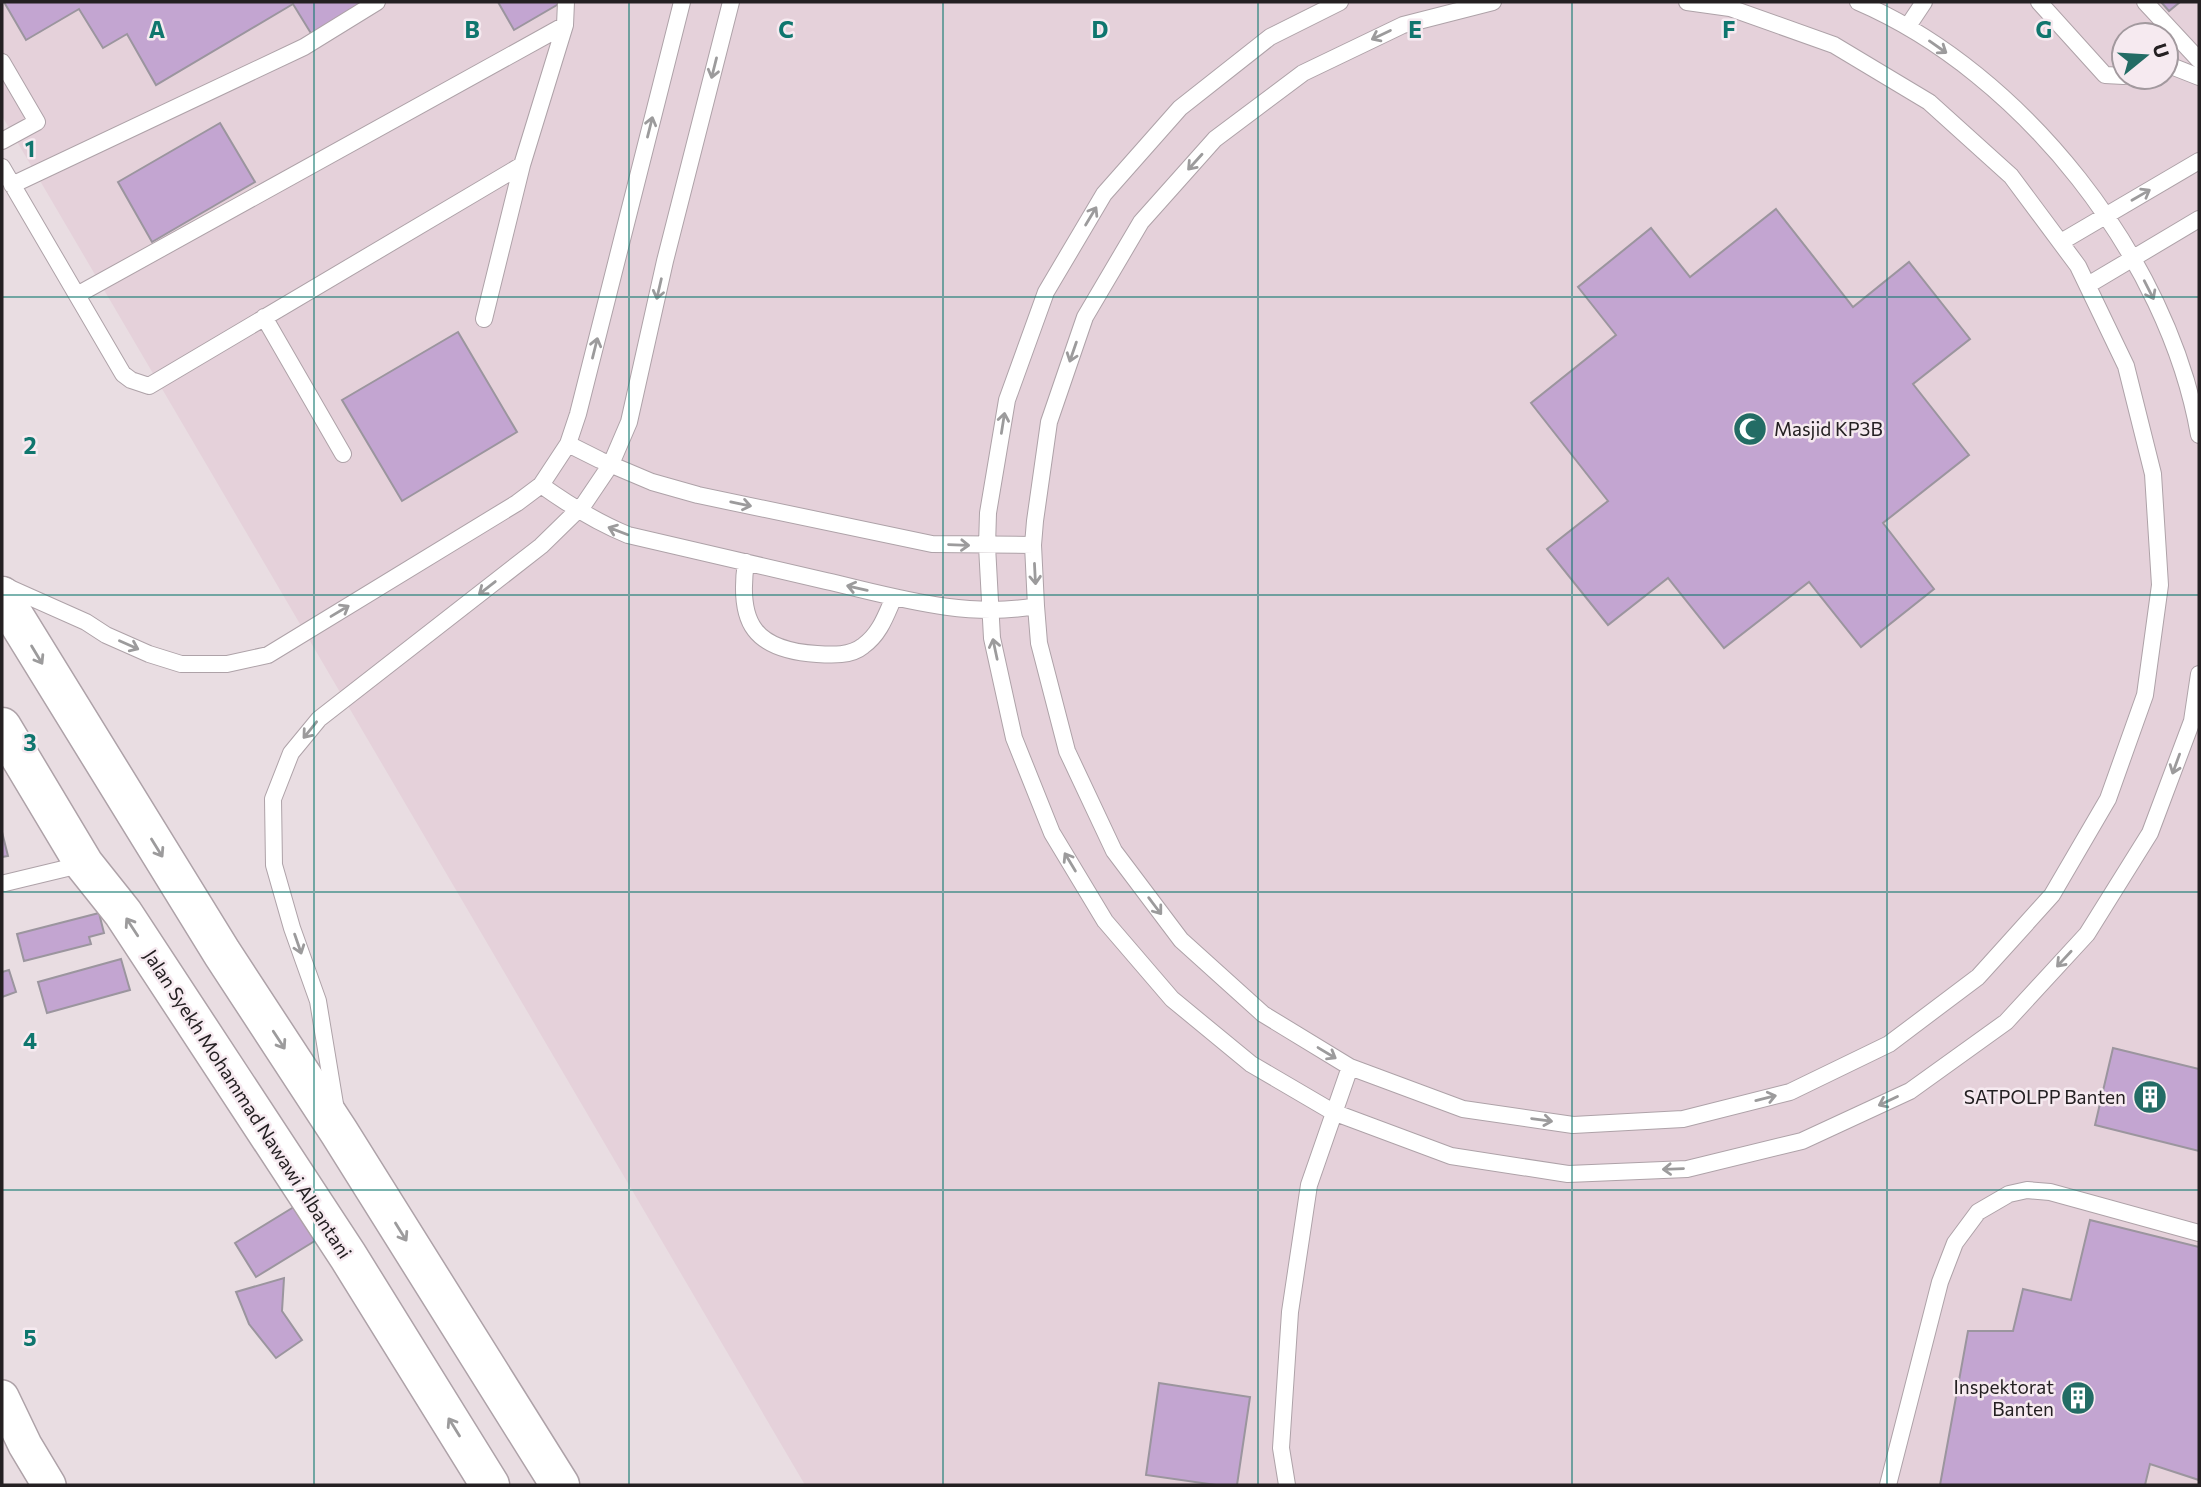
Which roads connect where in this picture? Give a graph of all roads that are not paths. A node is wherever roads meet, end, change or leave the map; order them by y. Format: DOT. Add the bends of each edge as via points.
graph roads {
  1 [pos="377,2"];
  2 [pos="566,2"];
  3 [pos="682,2"];
  4 [pos="731,2"];
  5 [pos="1340,2"];
  6 [pos="1493,2"];
  7 [pos="1687,2"];
  8 [pos="1924,2"];
  9 [pos="2039,2"];
  10 [pos="2145,2"];
  11 [pos="1865,3"];
  12 [pos="565,24"];
  13 [pos="1908,26"];
  14 [pos="2199,60"];
  15 [pos="2,62"];
  16 [pos="2180,70"];
  17 [pos="2110,75"];
  18 [pos="2199,77"];
  19 [pos="2,141"];
  20 [pos="2199,161"];
  21 [pos="522,164"];
  22 [pos="2,167"];
  23 [pos="12,185"];
  24 [pos="2107,215"];
  25 [pos="2199,219"];
  26 [pos="2061,243"];
  27 [pos="2133,258"];
  28 [pos="2088,285"];
  29 [pos="77,295"];
  30 [pos="264,317"];
  31 [pos="484,319"];
  32 [pos="2199,435"];
  33 [pos="568,444"];
  34 [pos="343,454"];
  35 [pos="611,464"];
  36 [pos="541,485"];
  37 [pos="578,511"];
  38 [pos="1033,545"];
  39 [pos="987,546"];
  40 [pos="746,562"];
  41 [pos="2,584"];
  42 [pos="2,596"];
  43 [pos="894,597"];
  44 [pos="1037,606"];
  45 [pos="989,610"];
  46 [pos="2199,674"];
  47 [pos="2,727"];
  48 [pos="84,864"];
  49 [pos="5,883"];
  50 [pos="1350,1067"];
  51 [pos="1333,1112"];
  52 [pos="339,1132"];
  53 [pos="2199,1233"];
  54 [pos="2,1397"];
  55 [pos="49,1485"];
  56 [pos="490,1485"];
  57 [pos="560,1485"];
  58 [pos="1287,1485"];
  59 [pos="1888,1485"];
  1 -- 23 [label="lane" via="304,47"];
  2 -- 12 [label="lane"];
  33 -- 3 [label="lane, one-way"];
  4 -- 35 [label="lane, one-way" via="629,422"];
  39 -- 5 [label="lane, one-way" via="1007,400 1046,292 1104,194 1180,108 1270,37"];
  6 -- 38 [label="lane, one-way" via="1403,25 1303,73 1215,139 1141,222 1085,317 1049,422"];
  7 -- 26 [label="lane" via="1730,8 1834,45 1929,102 2011,176"];
  8 -- 13 [label="lane"];
  9 -- 17 [label="lane"];
  10 -- 14 [label="lane"];
  11 -- 13 [label="lane"];
  12 -- 21 [label="lane"];
  12 -- 29 [label="lane"];
  13 -- 24 [label="lane, one-way" via="1974,72 2046,138"];
  15 -- 19 [label="lane" via="37,121"];
  16 -- 18 [label="lane"];
  24 -- 20 [label="lane, one-way"];
  21 -- 30 [label="lane"];
  21 -- 31 [label="lane"];
  22 -- 23 [label="lane"];
  23 -- 29 [label="lane"];
  24 -- 26 [label="lane"];
  24 -- 27 [label="lane"];
  25 -- 27 [label="lane"];
  26 -- 28 [label="lane"];
  27 -- 28 [label="lane"];
  27 -- 32 [label="lane, one-way" via="2181,367"];
  50 -- 28 [label="lane, one-way" via="1463,1109 1573,1125 1683,1119 1790,1092 1889,1044 1978,977 2052,895 2108,799 2145,695 2160,585 2153,474 2126,366"];
  29 -- 30 [label="lane" via="123,374 149,386"];
  30 -- 34 [label="lane"];
  33 -- 35 [label="lane"];
  33 -- 36 [label="lane"];
  35 -- 37 [label="lane"];
  35 -- 39 [label="lane, one-way" via="698,495 932,544"];
  36 -- 37 [label="lane"];
  41 -- 36 [label="lane, one-way" via="149,654 181,664 227,664 268,654"];
  40 -- 37 [label="lane, one-way" via="628,535"];
  37 -- 52 [label="lane, one-way" via="541,546 319,719 291,753 274,799 274,865 318,1001"];
  38 -- 39 [label="lane"];
  38 -- 44 [label="lane, one-way"];
  39 -- 45 [label="lane"];
  43 -- 40 [label="lane, one-way"];
  40 -- 43 [label="lane" via="742,585 755,632 768,644 788,652 842,654 862,648 878,633"];
  42 -- 52 [label="main road, one-way" via="222,953"];
  43 -- 45 [label="lane"];
  44 -- 45 [label="lane"];
  44 -- 50 [label="lane, one-way" via="1039,643 1067,751 1115,851 1181,940 1263,1014"];
  51 -- 45 [label="lane, one-way" via="1251,1064 1172,999 1105,921 1052,833 1014,738"];
  46 -- 51 [label="lane, one-way" via="2192,721 2150,833 2087,934 2006,1022 1910,1091 1790,1144 1687,1169 1569,1174 1451,1156"];
  47 -- 48 [label="main road, Jalan Syekh Mohammad Nawawi Albantani"];
  48 -- 49 [label="lane"];
  56 -- 48 [label="main road, Jalan Syekh Mohammad Nawawi Albantani, one-way" via="348,1256 123,913"];
  50 -- 51 [label="lane"];
  51 -- 58 [label="lane" via="1309,1185 1290,1312 1281,1448"];
  52 -- 57 [label="main road, one-way"];
  53 -- 59 [label="lane" via="2050,1192 2009,1194 1978,1212 1955,1243 1940,1282"];
  54 -- 55 [label="street"];
}
